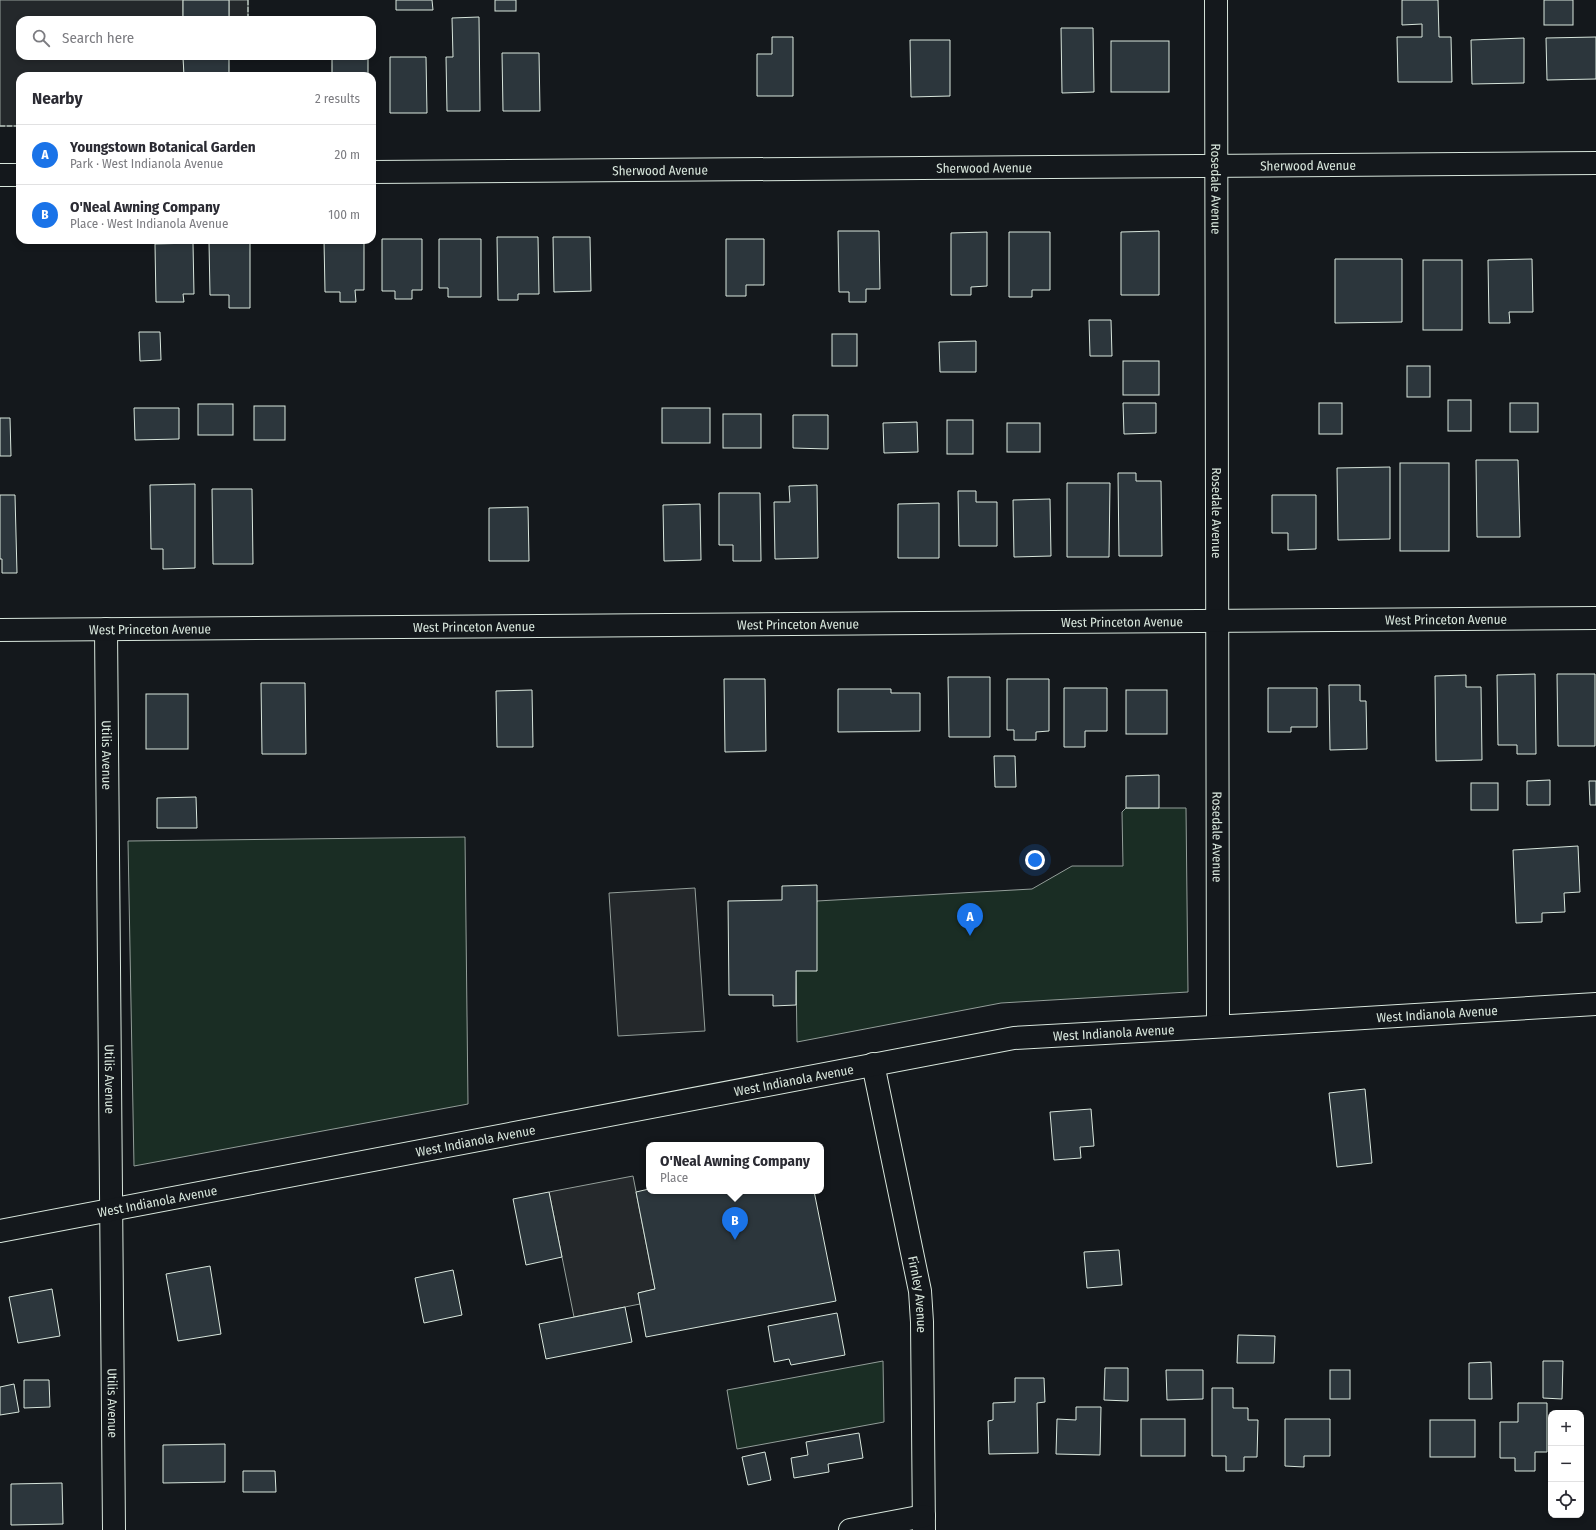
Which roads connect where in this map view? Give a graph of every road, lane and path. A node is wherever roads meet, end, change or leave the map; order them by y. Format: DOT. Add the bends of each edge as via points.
graph roads {
  1 [pos="1216,0"];
  2 [pos="1596,164"];
  3 [pos="1217,166"];
  4 [pos="376,172"];
  5 [pos="0,175"];
  6 [pos="16,175"];
  7 [pos="1596,618"];
  8 [pos="1218,621"];
  9 [pos="106,629"];
  10 [pos="0,630"];
  11 [pos="1596,1004"];
  12 [pos="1218,1026"];
  13 [pos="873,1064"];
  14 [pos="111,1209"];
  15 [pos="0,1230"];
  16 [pos="924,1523"];
  17 [pos="114,1530"];
  18 [pos="850,1530"];
  1 -- 3 [label="street, Rosedale Avenue"];
  2 -- 3 [label="street, Sherwood Avenue"];
  3 -- 4 [label="street, Sherwood Avenue"];
  3 -- 8 [label="street, Rosedale Avenue"];
  5 -- 6 [label="street"];
  7 -- 8 [label="street, West Princeton Avenue"];
  8 -- 9 [label="street, West Princeton Avenue"];
  8 -- 12 [label="street, Rosedale Avenue"];
  9 -- 10 [label="street, West Princeton Avenue"];
  9 -- 14 [label="street, Utilis Avenue"];
  11 -- 12 [label="street, West Indianola Avenue"];
  12 -- 13 [label="street, West Indianola Avenue" via="1014,1038"];
  13 -- 14 [label="street, West Indianola Avenue"];
  13 -- 16 [label="street, Firnley Avenue" via="920,1291"];
  14 -- 15 [label="street, West Indianola Avenue"];
  14 -- 17 [label="street, Utilis Avenue"];
  16 -- 18 [label="street"];
}
